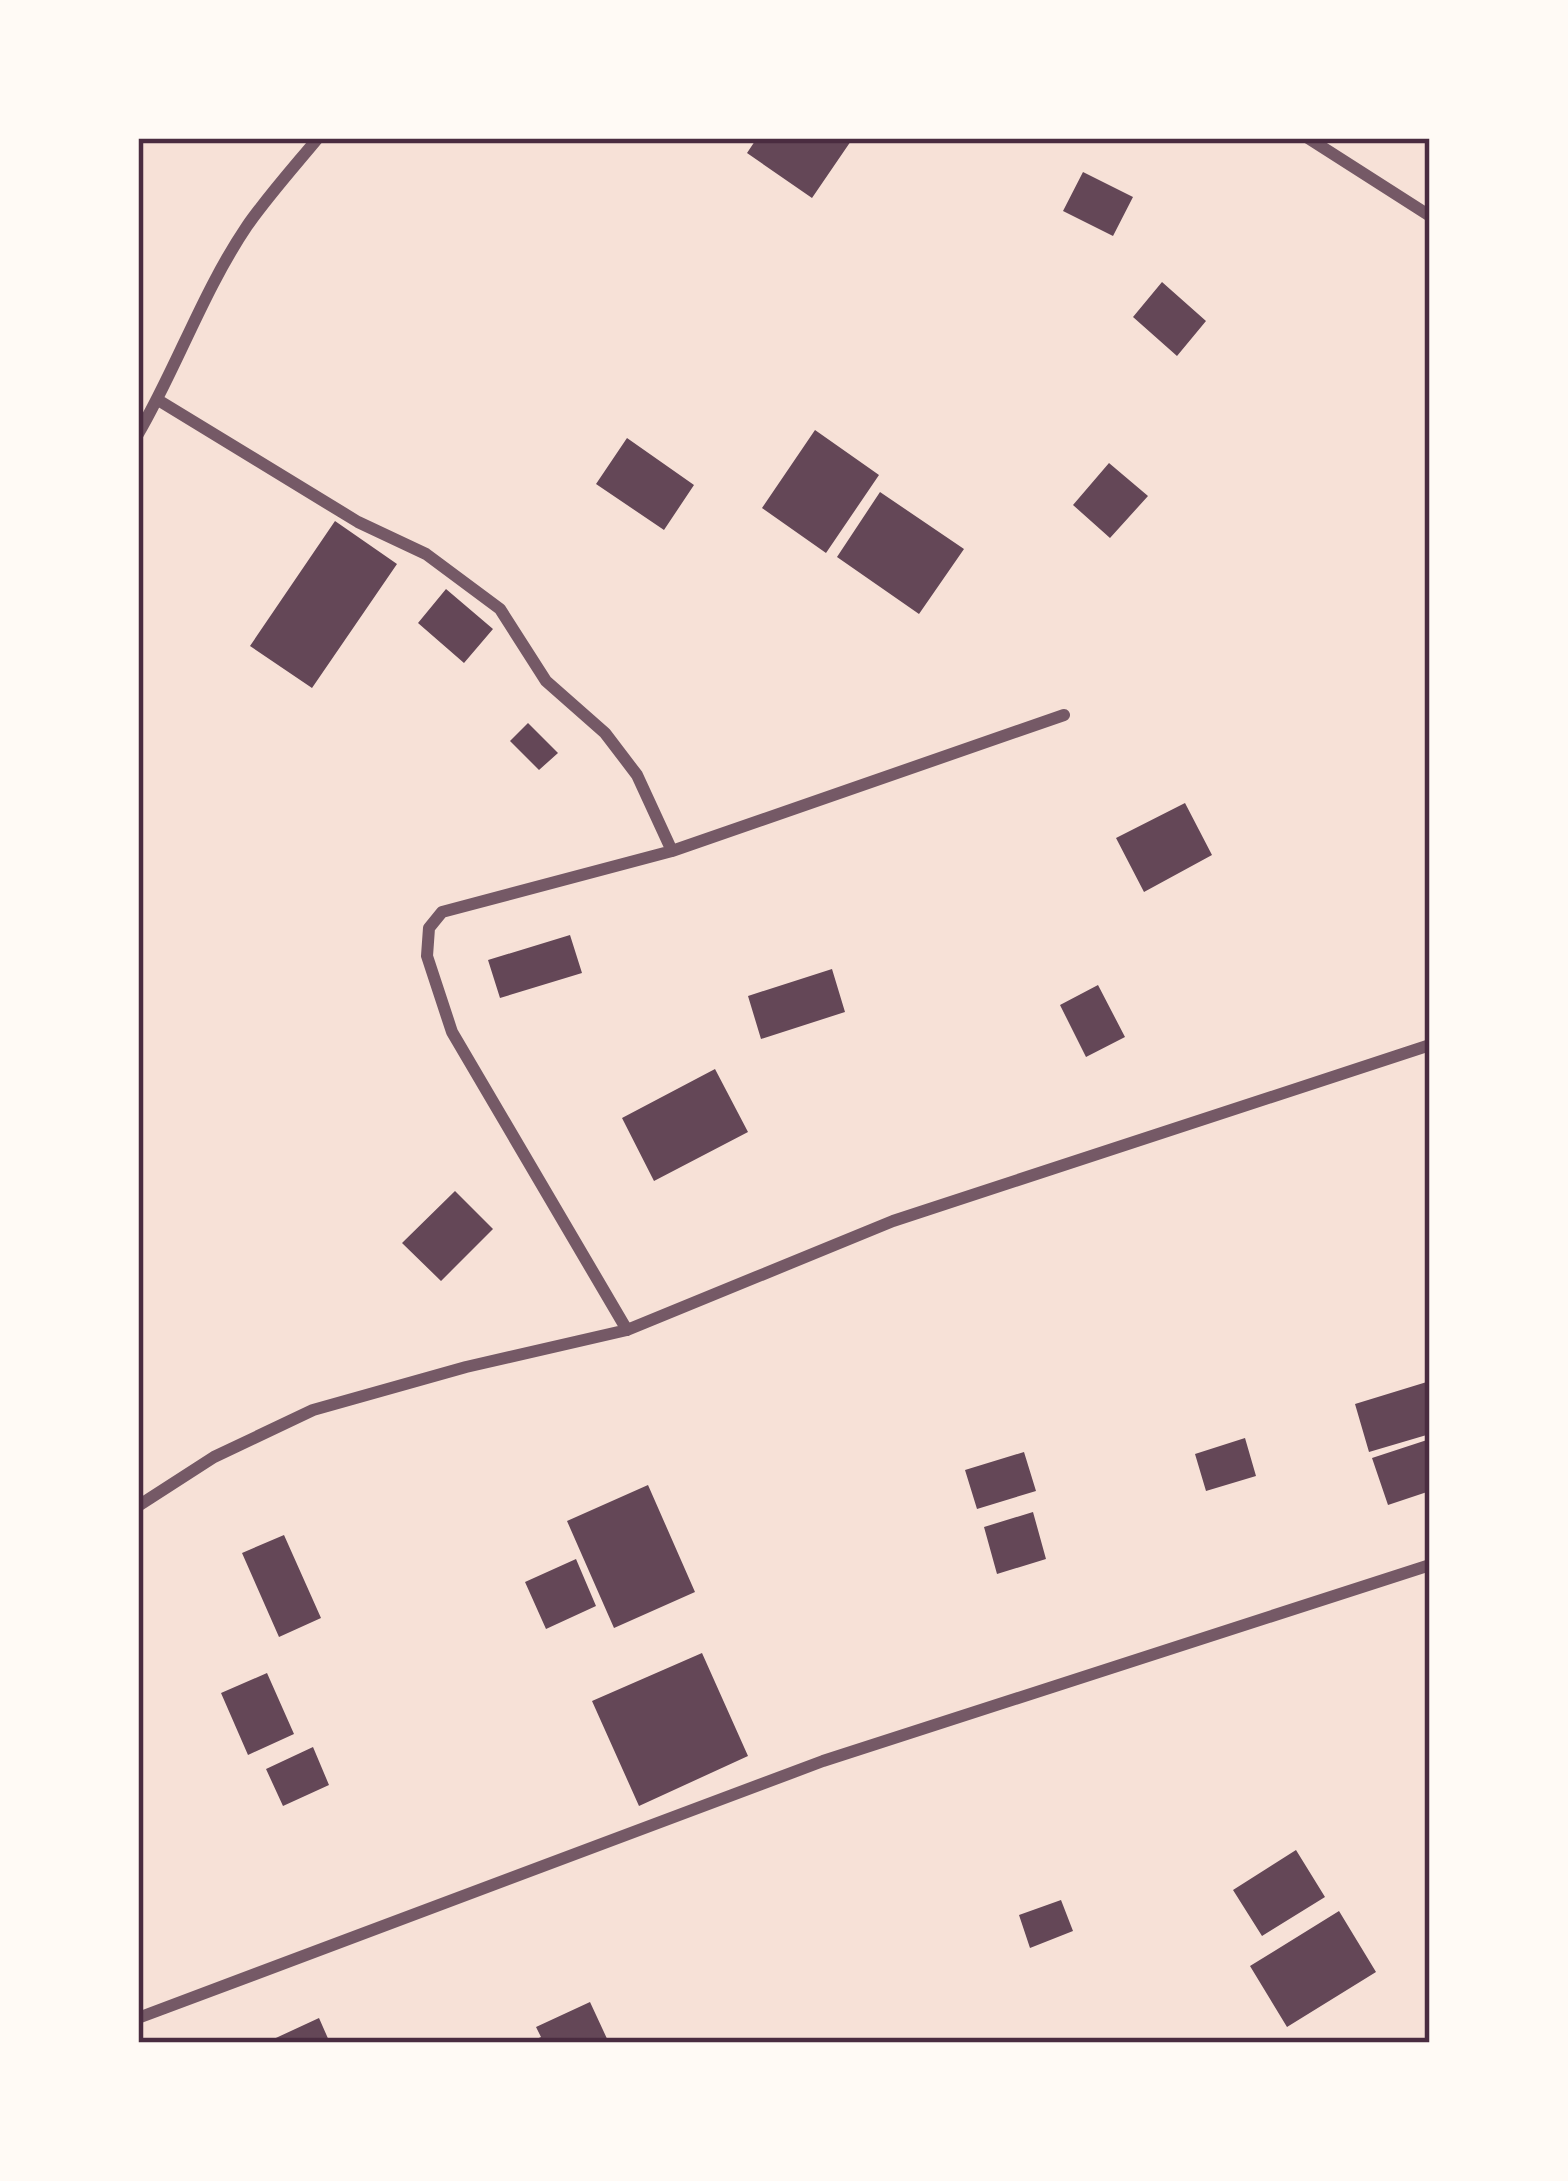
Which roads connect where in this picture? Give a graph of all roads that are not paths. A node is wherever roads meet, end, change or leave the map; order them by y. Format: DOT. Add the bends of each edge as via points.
graph roads {
  1 [pos="318,138"];
  2 [pos="1313,139"];
  3 [pos="1430,216"];
  4 [pos="158,400"];
  5 [pos="138,434"];
  6 [pos="1064,715"];
  7 [pos="672,851"];
  8 [pos="1430,1045"];
  9 [pos="627,1330"];
  10 [pos="138,1506"];
  11 [pos="1430,1565"];
  12 [pos="138,2018"];
  1 -- 4 [label="street" via="247,227"];
  2 -- 3 [label="street"];
  4 -- 5 [label="street"];
  4 -- 7 [label="street" via="358,522 426,554 500,609 546,681 605,733 637,775"];
  6 -- 7 [label="street"];
  7 -- 9 [label="street" via="442,912 429,928 427,956 452,1032"];
  8 -- 9 [label="street" via="893,1220"];
  9 -- 10 [label="street" via="313,1410 214,1457"];
  11 -- 12 [label="street" via="824,1761"];
}
